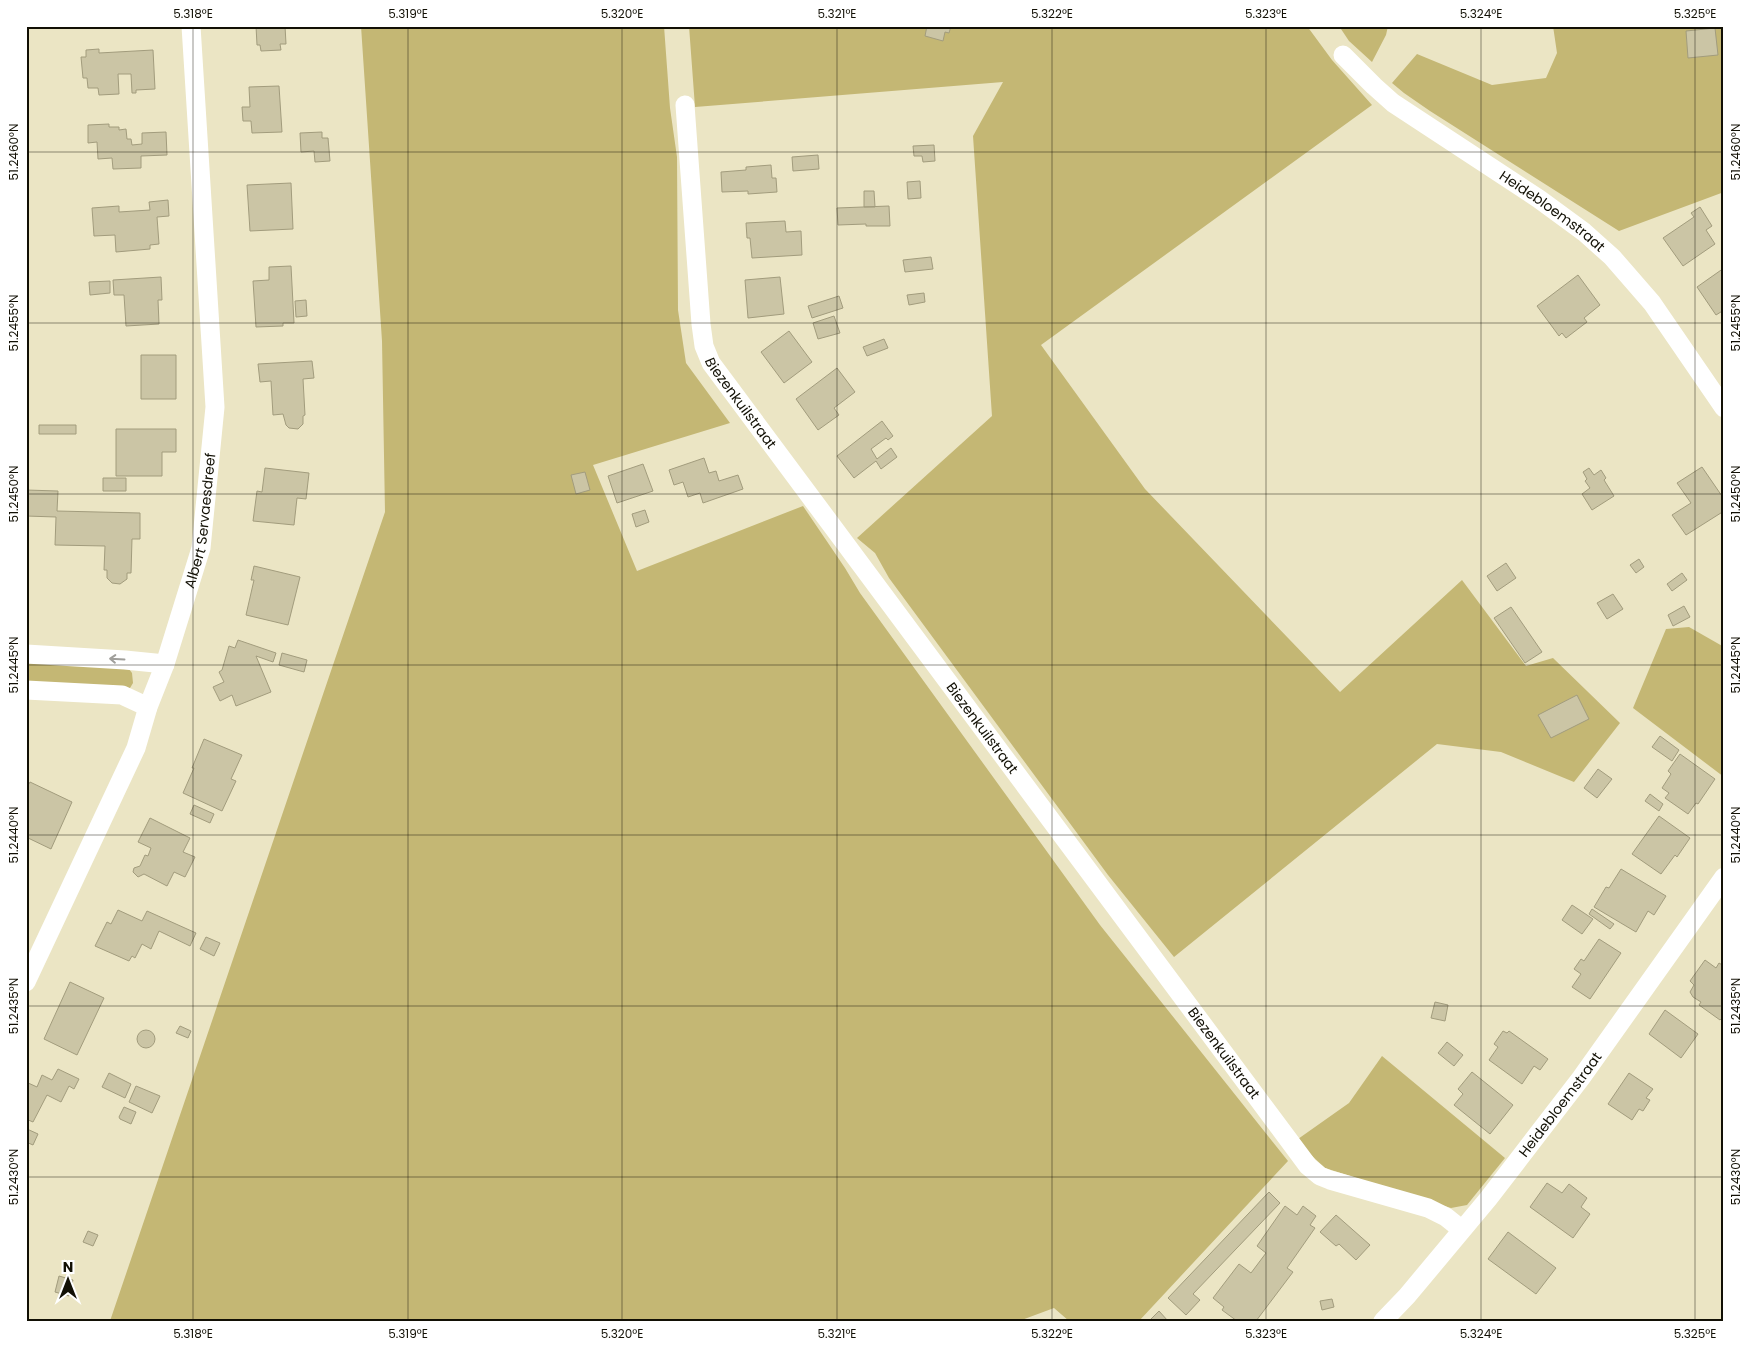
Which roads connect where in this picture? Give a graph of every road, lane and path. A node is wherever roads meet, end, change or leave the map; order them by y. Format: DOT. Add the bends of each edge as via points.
graph roads {
  1 [pos="192,26"];
  2 [pos="1343,55"];
  3 [pos="685,105"];
  4 [pos="1724,408"];
  5 [pos="26,654"];
  6 [pos="165,664"];
  7 [pos="26,690"];
  8 [pos="148,707"];
  9 [pos="1724,877"];
  10 [pos="26,982"];
  11 [pos="1461,1229"];
  12 [pos="1383,1321"];
  1 -- 6 [label="street, Albert Servaesdreef" via="215,407 201,548"];
  2 -- 4 [label="street, Heidebloemstraat" via="1393,103 1539,198 1612,257 1652,303"];
  3 -- 11 [label="street, Biezenkuilstraat" via="701,324 704,346 711,363 1308,1166 1330,1180 1428,1208"];
  6 -- 5 [label="street, one-way"];
  6 -- 8 [label="street, Albert Servaesdreef"];
  7 -- 8 [label="street" via="122,695"];
  8 -- 10 [label="street, Albert Servaesdreef" via="136,748"];
  9 -- 11 [label="street, Heidebloemstraat" via="1582,1078"];
  11 -- 12 [label="street, Heidebloemstraat"];
}
